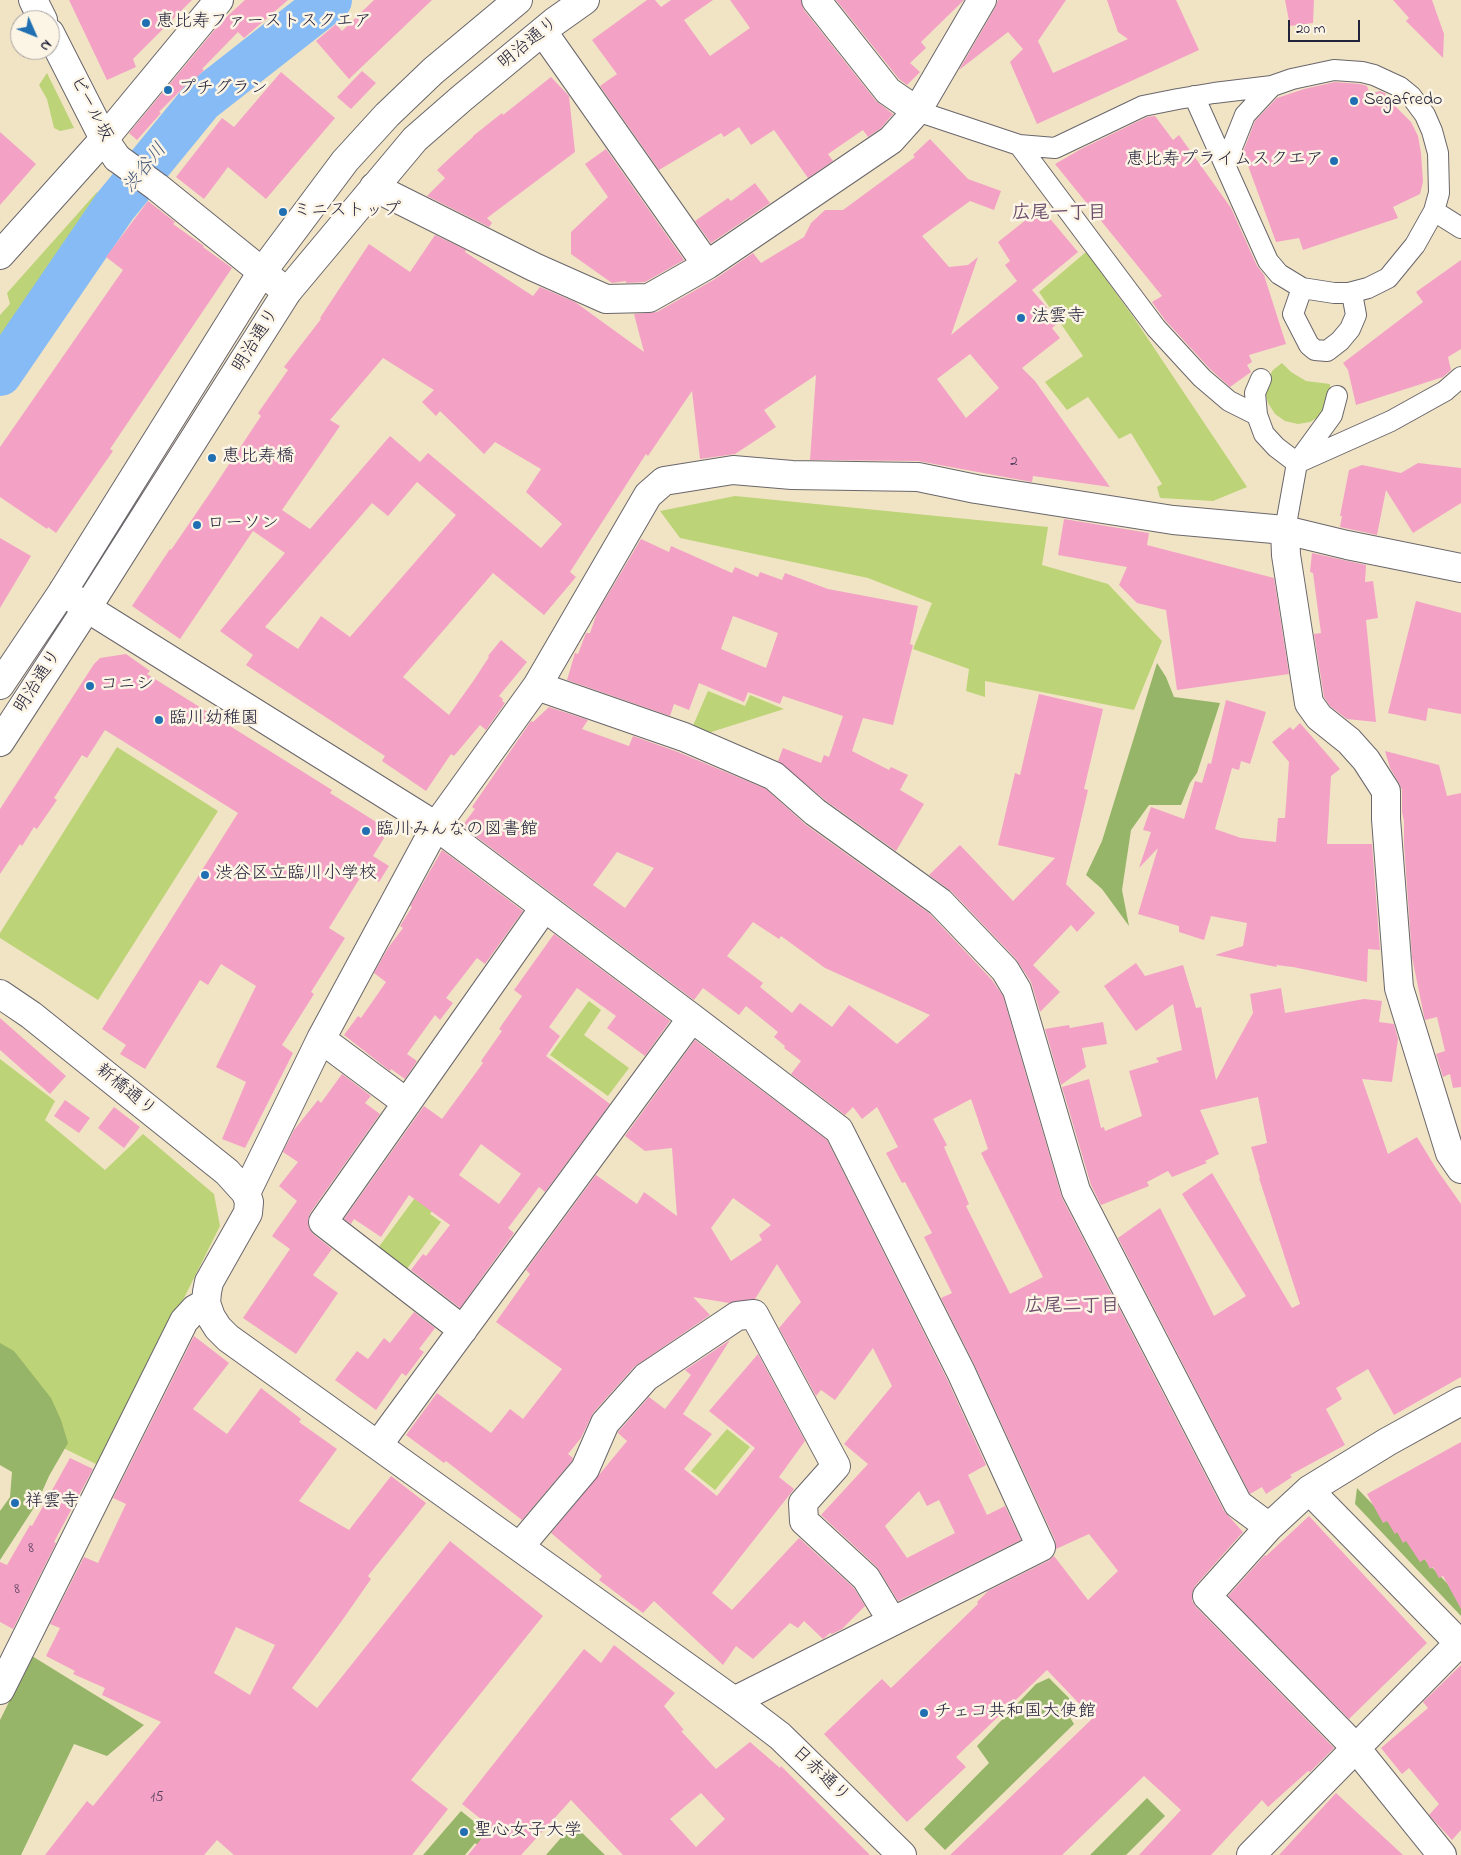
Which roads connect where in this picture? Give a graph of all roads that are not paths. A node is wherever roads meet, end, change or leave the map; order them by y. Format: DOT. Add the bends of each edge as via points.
graph roads {
  1 [pos="219,0"];
  2 [pos="518,0"];
  3 [pos="585,0"];
  4 [pos="816,0"];
  5 [pos="982,0"];
  6 [pos="543,32"];
  7 [pos="60,52"];
  8 [pos="1272,86"];
  9 [pos="1194,96"];
  10 [pos="917,112"];
  11 [pos="1019,145"];
  12 [pos="110,148"];
  13 [pos="1225,165"];
  14 [pos="374,187"];
  15 [pos="1434,211"];
  16 [pos="1461,228"];
  17 [pos="0,255"];
  18 [pos="707,265"];
  19 [pos="262,272"];
  20 [pos="1302,288"];
  21 [pos="287,292"];
  22 [pos="1349,293"];
  23 [pos="1461,377"];
  24 [pos="1261,379"];
  25 [pos="1337,396"];
  26 [pos="1257,415"];
  27 [pos="1297,463"];
  28 [pos="1285,530"];
  29 [pos="1461,568"];
  30 [pos="63,591"];
  31 [pos="87,608"];
  32 [pos="0,685"];
  33 [pos="537,686"];
  34 [pos="0,742"];
  35 [pos="436,826"];
  36 [pos="544,908"];
  37 [pos="0,994"];
  38 [pos="692,1018"];
  39 [pos="321,1039"];
  40 [pos="408,1103"];
  41 [pos="1461,1169"];
  42 [pos="246,1193"];
  43 [pos="206,1303"];
  44 [pos="463,1330"];
  45 [pos="1461,1401"];
  46 [pos="378,1445"];
  47 [pos="1309,1490"];
  48 [pos="1269,1527"];
  49 [pos="520,1546"];
  50 [pos="892,1621"];
  51 [pos="1460,1645"];
  52 [pos="0,1690"];
  53 [pos="734,1701"];
  54 [pos="1355,1748"];
  55 [pos="902,1855"];
  56 [pos="1250,1855"];
  57 [pos="1442,1855"];
  1 -- 12 [label="street"];
  2 -- 19 [label="street, 明治通り" via="386,115 345,161"];
  3 -- 6 [label="street, 明治通り"];
  4 -- 10 [label="street" via="888,90"];
  5 -- 10 [label="street"];
  6 -- 14 [label="street, 明治通り" via="416,139"];
  6 -- 18 [label="street"];
  7 -- 12 [label="street, ビール坂"];
  8 -- 9 [label="street"];
  8 -- 13 [label="street" via="1245,114"];
  8 -- 15 [label="street" via="1334,70 1374,75 1405,91 1425,115 1438,152 1439,193"];
  9 -- 11 [label="street" via="1143,106 1056,148"];
  9 -- 13 [label="street"];
  10 -- 11 [label="street"];
  10 -- 18 [label="street" via="890,140"];
  11 -- 26 [label="street" via="1156,328 1202,378 1229,401"];
  12 -- 17 [label="street"];
  12 -- 19 [label="street"];
  13 -- 20 [label="street" via="1268,261 1284,277"];
  14 -- 18 [label="street" via="534,268 606,299 649,298"];
  14 -- 21 [label="street, 明治通り"];
  15 -- 16 [label="street"];
  15 -- 22 [label="street" via="1415,245 1388,278"];
  19 -- 21 [label="street"];
  19 -- 30 [label="street, 明治通り"];
  20 -- 22 [label="street"];
  20 -- 22 [label="street" via="1293,314 1311,353 1327,350 1350,329 1356,314"];
  21 -- 31 [label="street, 明治通り"];
  23 -- 27 [label="street" via="1445,391 1391,422"];
  24 -- 26 [label="street" via="1255,392"];
  25 -- 27 [label="street" via="1332,415"];
  26 -- 27 [label="street" via="1264,434"];
  27 -- 28 [label="street"];
  28 -- 29 [label="street"];
  28 -- 33 [label="street" via="1173,520 918,477 792,475 733,470 664,481 648,495"];
  28 -- 41 [label="street" via="1309,703 1319,717 1349,741 1366,760 1386,791 1399,988 1450,1153"];
  30 -- 31 [label="street"];
  30 -- 32 [label="street, 明治通り"];
  31 -- 34 [label="street, 明治通り"];
  31 -- 35 [label="street"];
  33 -- 35 [label="street"];
  33 -- 48 [label="street" via="684,736 774,776 815,812 940,902 1005,970 1017,990 1076,1191 1238,1504"];
  35 -- 36 [label="street"];
  35 -- 39 [label="street"];
  36 -- 38 [label="street"];
  36 -- 40 [label="street"];
  37 -- 42 [label="street, 新橋通り" via="227,1172"];
  38 -- 44 [label="street"];
  38 -- 50 [label="street" via="838,1130 961,1372 1042,1547"];
  39 -- 40 [label="street"];
  39 -- 42 [label="street"];
  40 -- 44 [label="street" via="323,1222"];
  42 -- 43 [label="street" via="248,1213 210,1282"];
  43 -- 46 [label="street, 日赤通り" via="211,1317 228,1338"];
  43 -- 52 [label="street" via="184,1321"];
  44 -- 46 [label="street"];
  45 -- 47 [label="street"];
  46 -- 49 [label="street, 日赤通り"];
  47 -- 48 [label="street"];
  47 -- 51 [label="street"];
  48 -- 54 [label="street" via="1207,1596"];
  49 -- 50 [label="street" via="585,1469 605,1423 646,1377 737,1316 754,1314 836,1466 803,1503 804,1521 866,1578"];
  49 -- 53 [label="street, 日赤通り"];
  50 -- 53 [label="street"];
  51 -- 54 [label="street"];
  53 -- 55 [label="street, 日赤通り" via="780,1736"];
  54 -- 56 [label="street"];
  54 -- 57 [label="street"];
}
